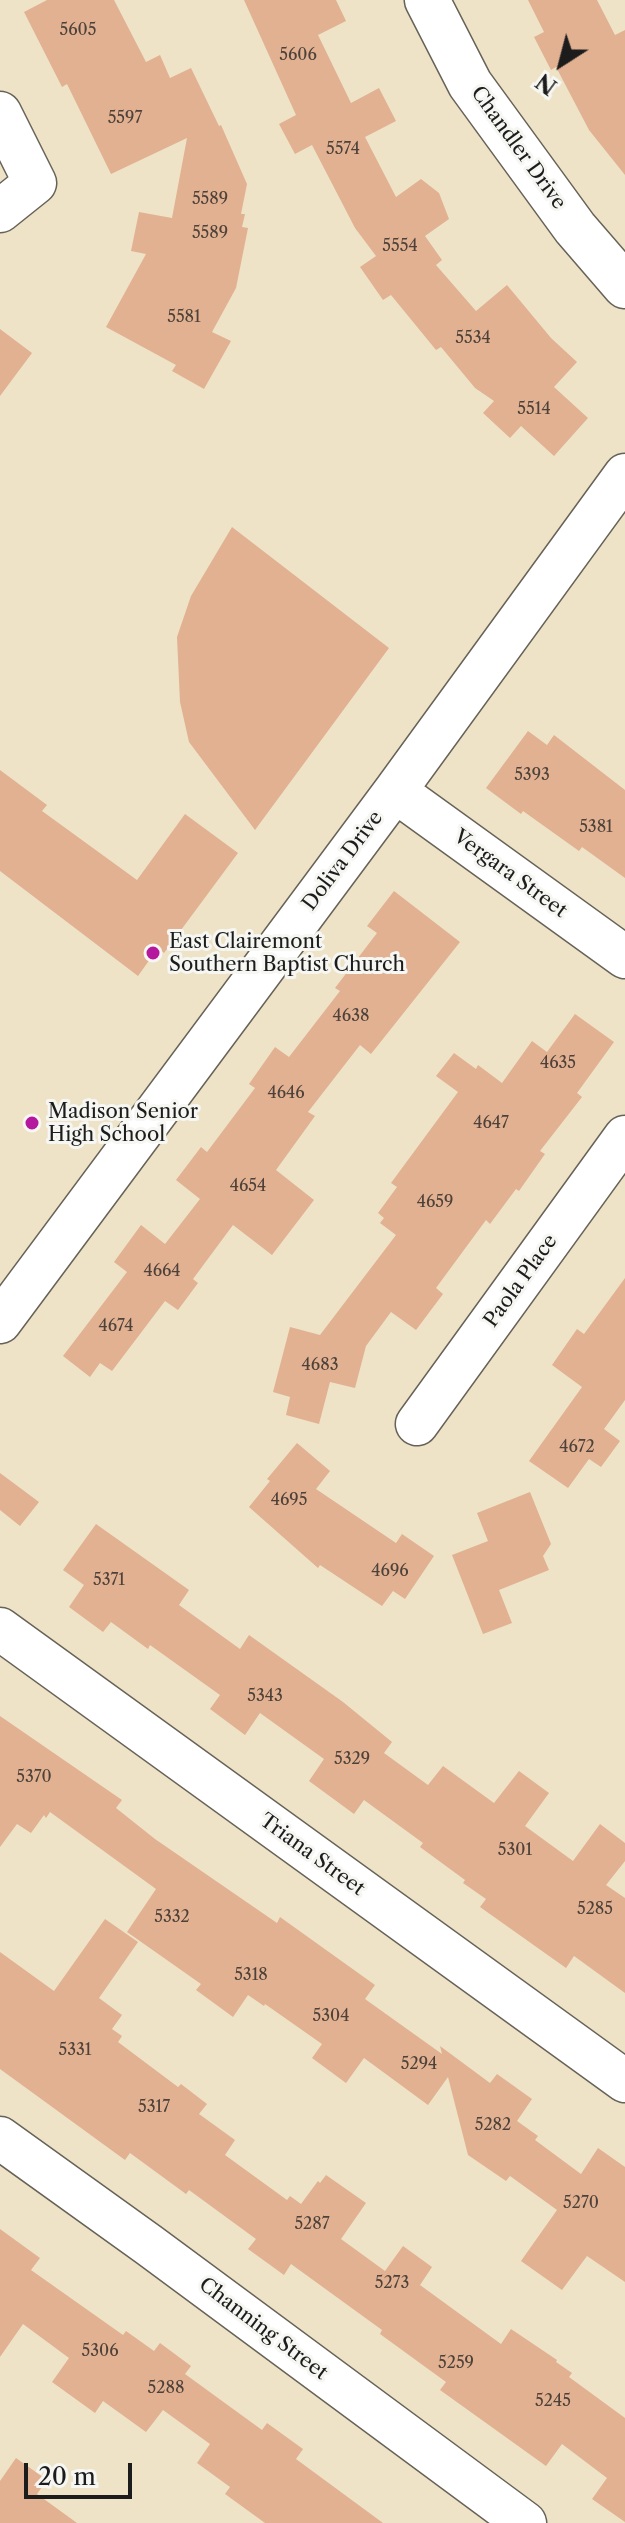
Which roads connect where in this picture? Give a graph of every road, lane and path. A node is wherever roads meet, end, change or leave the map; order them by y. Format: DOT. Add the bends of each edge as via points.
graph roads {
  1 [pos="427,0"];
  2 [pos="0,113"];
  3 [pos="0,211"];
  4 [pos="625,286"];
  5 [pos="625,475"];
  6 [pos="395,791"];
  7 [pos="625,957"];
  8 [pos="625,1137"];
  9 [pos="0,1322"];
  10 [pos="417,1424"];
  11 [pos="0,1629"];
  12 [pos="625,2081"];
  13 [pos="0,2138"];
  14 [pos="525,2523"];
  1 -- 4 [label="main road, Chandler Drive" via="470,84 575,228"];
  2 -- 3 [label="street" via="35,183"];
  5 -- 6 [label="street, Doliva Drive"];
  6 -- 7 [label="street, Vergara Street"];
  6 -- 9 [label="street, Doliva Drive"];
  8 -- 10 [label="street, Paola Place"];
  11 -- 12 [label="street, Triana Street"];
  13 -- 14 [label="street, Channing Street"];
}
